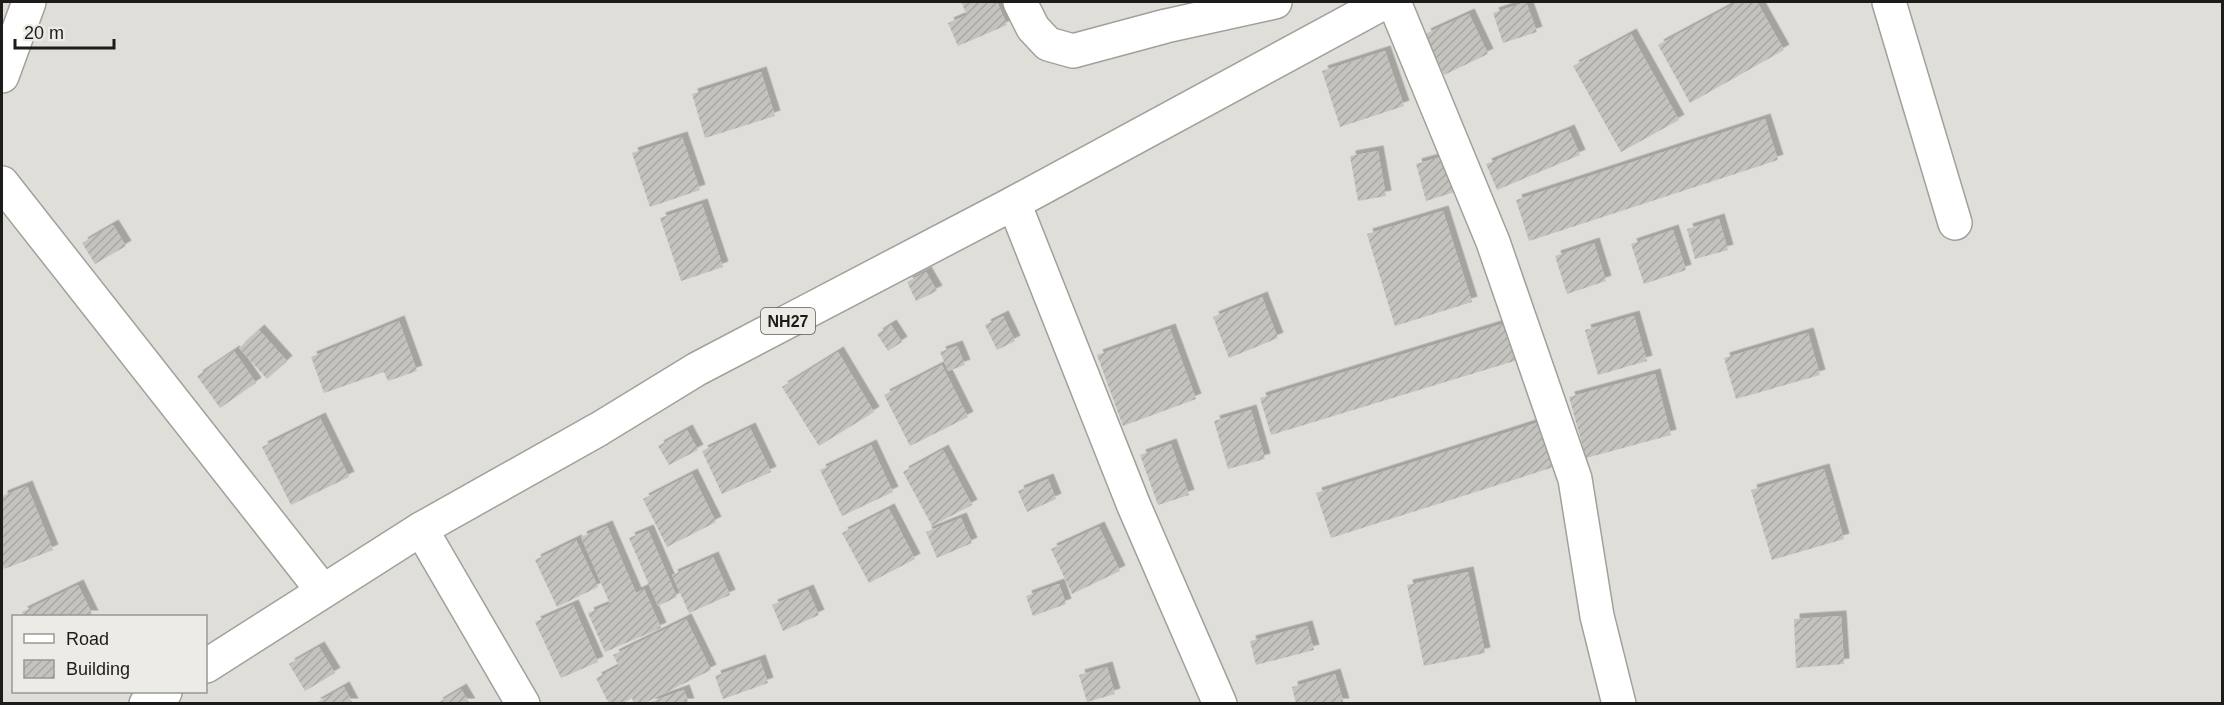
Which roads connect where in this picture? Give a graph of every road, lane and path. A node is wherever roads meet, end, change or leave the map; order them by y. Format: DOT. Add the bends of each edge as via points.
graph roads {
  1 [pos="29,2"];
  2 [pos="1020,2"];
  3 [pos="1275,2"];
  4 [pos="1385,2"];
  5 [pos="1394,2"];
  6 [pos="1889,2"];
  7 [pos="2,76"];
  8 [pos="2,183"];
  9 [pos="1014,203"];
  10 [pos="1955,223"];
  11 [pos="421,529"];
  12 [pos="323,591"];
  13 [pos="207,665"];
  14 [pos="163,693"];
  15 [pos="146,704"];
  16 [pos="523,704"];
  17 [pos="1220,704"];
  18 [pos="1619,704"];
  1 -- 7 [label="main road"];
  2 -- 3 [label="main road" via="1033,28 1048,44 1073,51"];
  4 -- 9 [label="main road, NH27"];
  5 -- 18 [label="main road" via="1493,242 1575,479 1598,616"];
  6 -- 10 [label="main road"];
  8 -- 12 [label="main road"];
  9 -- 11 [label="main road, NH27" via="697,369"];
  9 -- 17 [label="main road" via="1134,506"];
  11 -- 12 [label="main road, NH27"];
  11 -- 16 [label="main road"];
  12 -- 13 [label="main road, NH27"];
  14 -- 15 [label="main road"];
}
